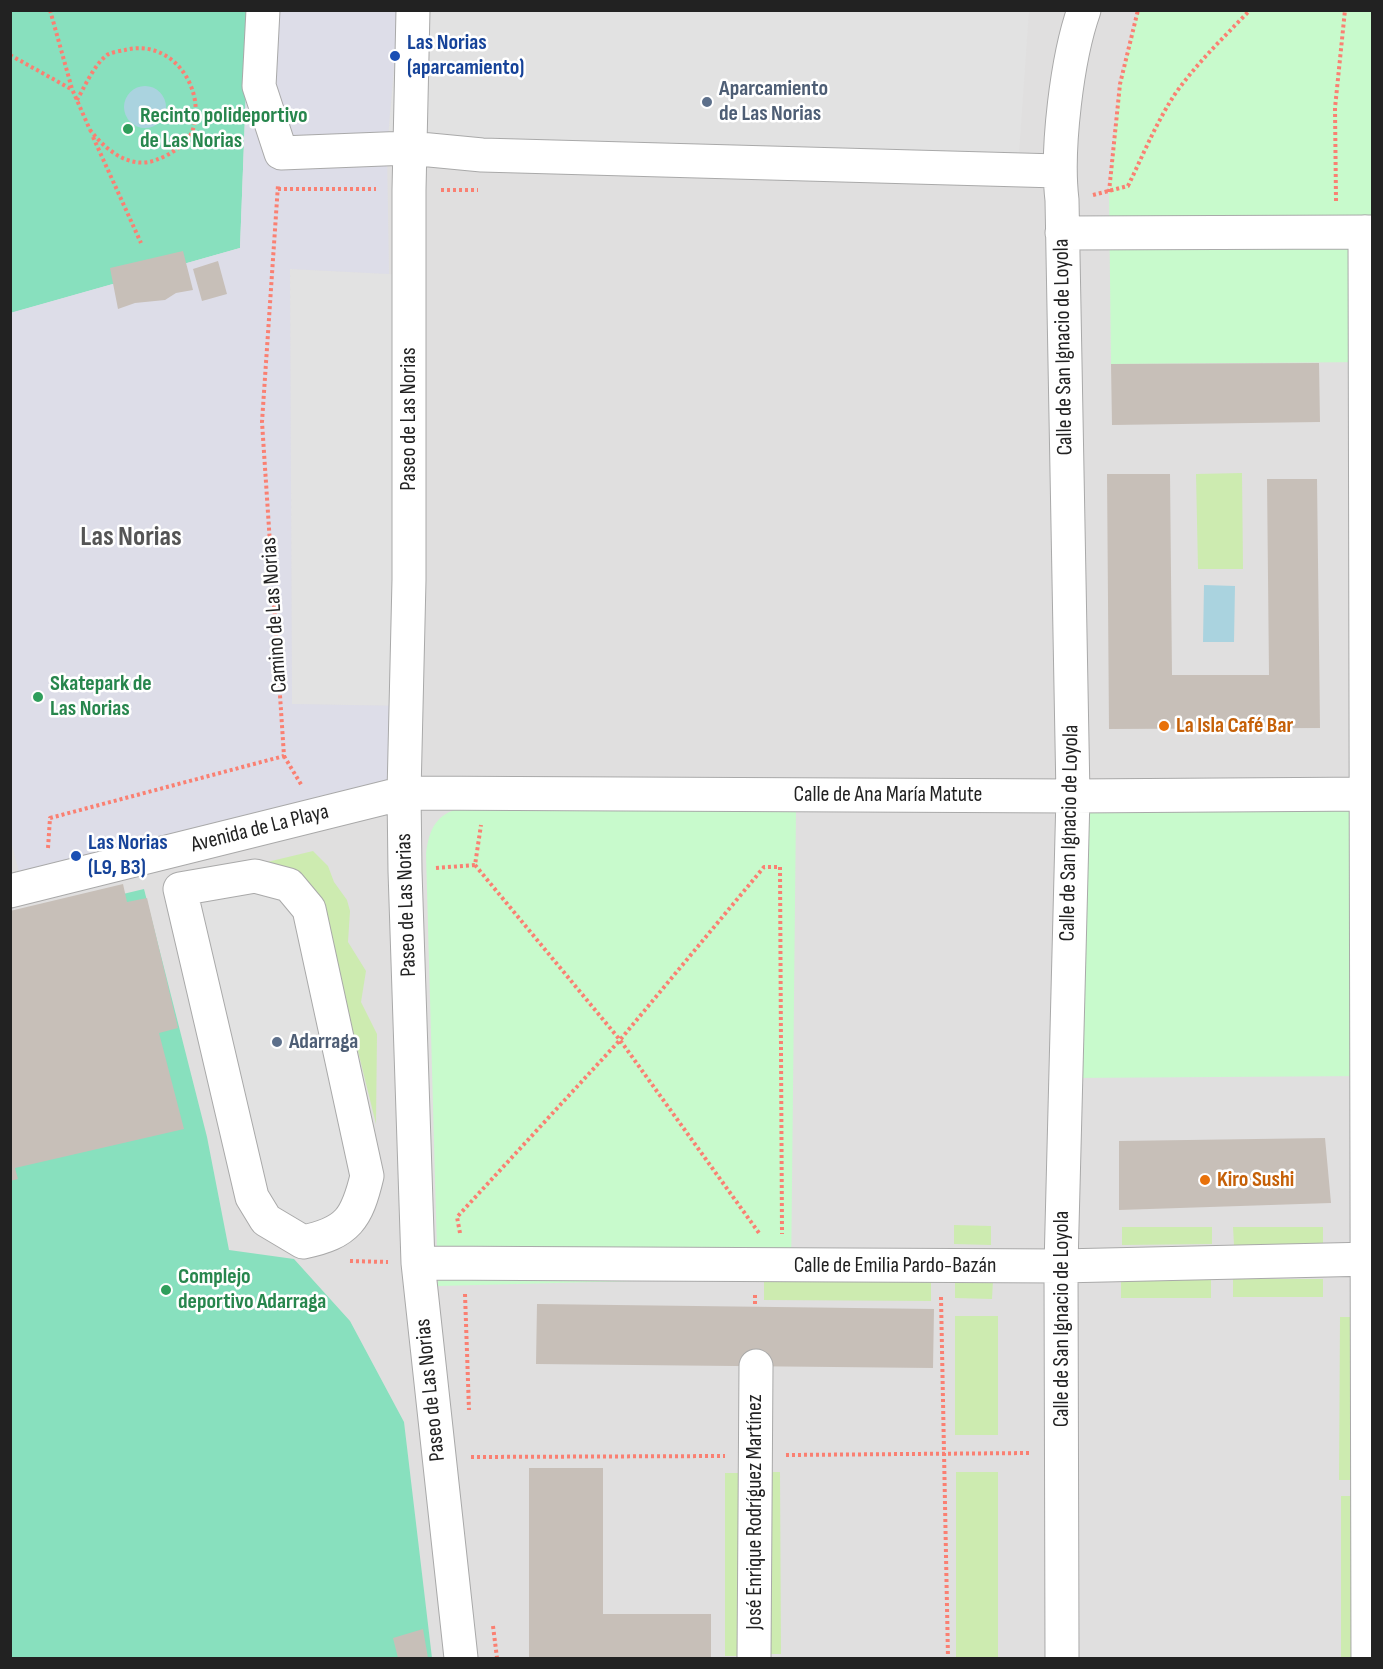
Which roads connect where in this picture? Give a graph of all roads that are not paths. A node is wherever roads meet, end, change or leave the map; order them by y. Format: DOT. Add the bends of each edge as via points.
graph roads {
  1 [pos="263,10"];
  2 [pos="413,10"];
  3 [pos="1084,10"];
  4 [pos="409,148"];
  5 [pos="1060,186"];
  6 [pos="1062,232"];
  7 [pos="1358,232"];
  8 [pos="404,793"];
  9 [pos="1369,794"];
  10 [pos="1073,796"];
  11 [pos="165,853"];
  12 [pos="180,889"];
  13 [pos="10,891"];
  14 [pos="1370,1258"];
  15 [pos="418,1263"];
  16 [pos="1061,1266"];
  17 [pos="756,1366"];
  18 [pos="461,1659"];
  19 [pos="754,1659"];
  20 [pos="1062,1659"];
  21 [pos="1368,1659"];
  1 -- 4 [label="street" via="259,86 281,153"];
  2 -- 4 [label="street, Paseo de Las Norias"];
  3 -- 5 [label="street, Calle de San Ignacio de Loyola" via="1074,38"];
  4 -- 5 [label="street"];
  4 -- 8 [label="street, Paseo de Las Norias" via="410,580"];
  5 -- 6 [label="street, Calle de San Ignacio de Loyola"];
  6 -- 7 [label="street"];
  6 -- 10 [label="street, Calle de San Ignacio de Loyola"];
  7 -- 9 [label="street"];
  8 -- 10 [label="street, Calle de Ana María Matute"];
  8 -- 11 [label="street, Avenida de La Playa"];
  8 -- 15 [label="street, Paseo de Las Norias"];
  9 -- 10 [label="street, Calle de Ana María Matute"];
  9 -- 14 [label="street"];
  10 -- 16 [label="street, Calle de San Ignacio de Loyola"];
  11 -- 12 [label="street"];
  11 -- 13 [label="street, Avenida de La Playa"];
  12 -- 12 [label="street" via="252,1197 266,1220 281,1231 303,1242 327,1237 357,1212 368,1176 309,909 289,885 255,876"];
  14 -- 16 [label="street, Calle de Emilia Pardo-Bazán"];
  14 -- 21 [label="street"];
  15 -- 16 [label="street, Calle de Emilia Pardo-Bazán"];
  15 -- 18 [label="street, Paseo de Las Norias"];
  16 -- 20 [label="street, Calle de San Ignacio de Loyola"];
  17 -- 19 [label="street, José Enrique Rodríguez Martínez"];
}
